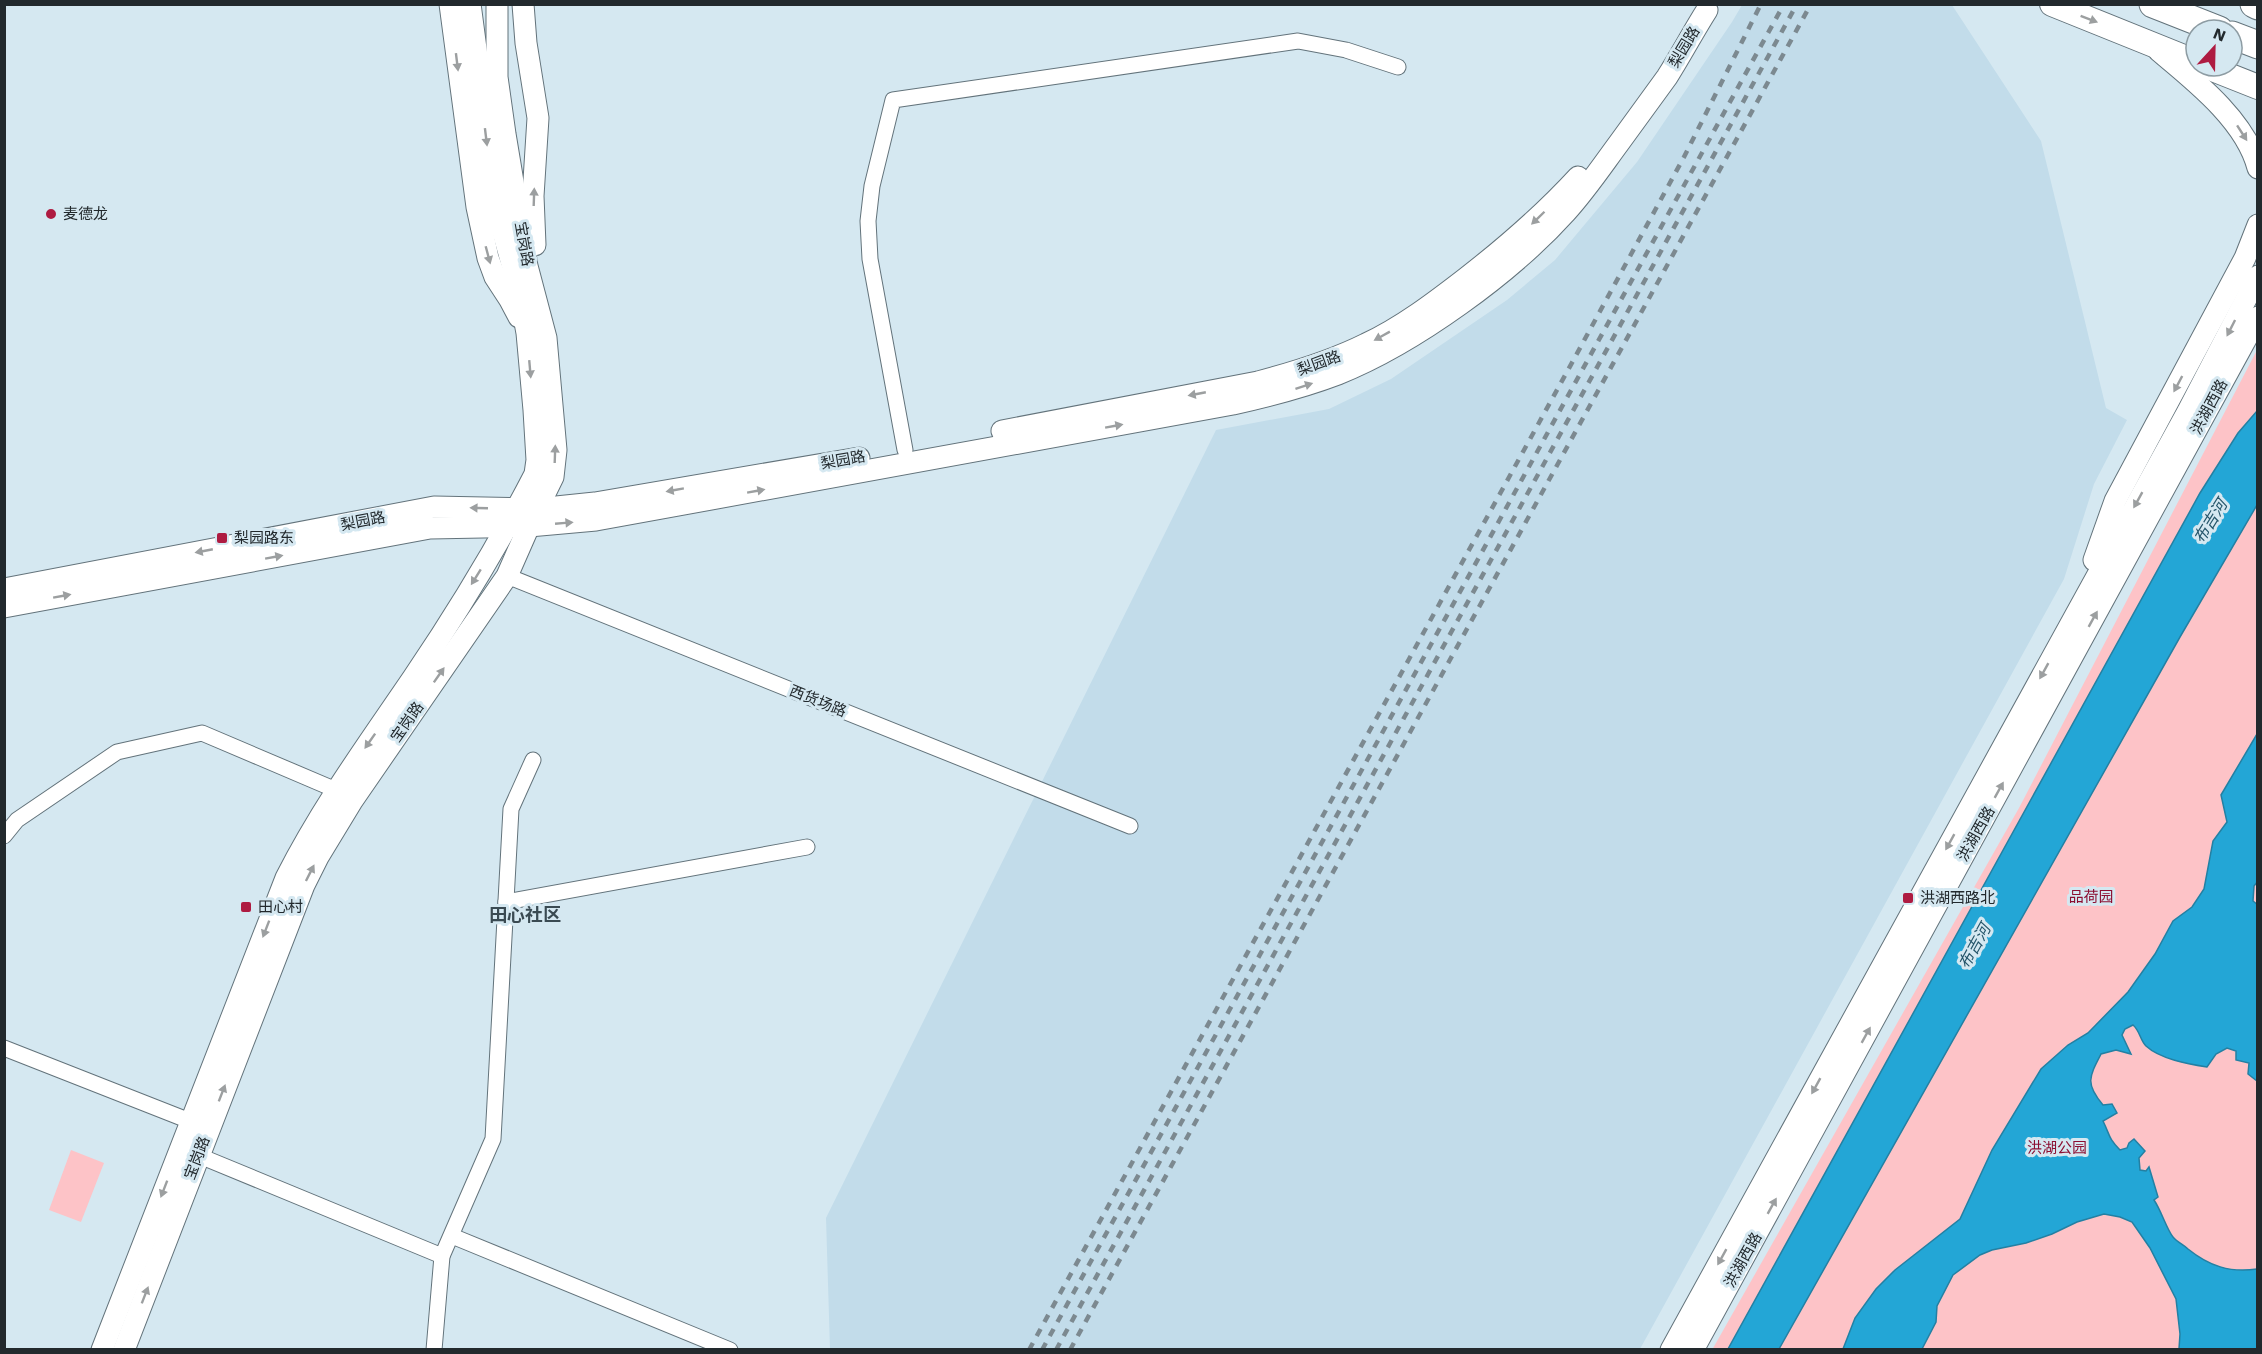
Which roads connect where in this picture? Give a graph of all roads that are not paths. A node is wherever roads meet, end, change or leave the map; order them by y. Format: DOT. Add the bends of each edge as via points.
graph roads {
  1 [pos="450,4"];
  2 [pos="470,4"];
  3 [pos="479,4"];
  4 [pos="497,4"];
  5 [pos="504,4"];
  6 [pos="523,4"];
  7 [pos="2052,4"];
  8 [pos="2153,4"];
  9 [pos="1705,6"];
  10 [pos="2189,18"];
  11 [pos="2127,34"];
  12 [pos="2184,57"];
  13 [pos="1398,67"];
  14 [pos="488,78"];
  15 [pos="2236,78"];
  16 [pos="2258,87"];
  17 [pos="2258,168"];
  18 [pos="2258,225"];
  19 [pos="2258,276"];
  20 [pos="2258,318"];
  21 [pos="536,335"];
  22 [pos="905,450"];
  23 [pos="2115,501"];
  24 [pos="522,518"];
  25 [pos="2131,531"];
  26 [pos="507,576"];
  27 [pos="4,589"];
  28 [pos="2082,601"];
  29 [pos="4,607"];
  30 [pos="533,760"];
  31 [pos="336,790"];
  32 [pos="1130,826"];
  33 [pos="4,836"];
  34 [pos="807,847"];
  35 [pos="506,902"];
  36 [pos="4,1048"];
  37 [pos="199,1125"];
  38 [pos="189,1152"];
  39 [pos="452,1236"];
  40 [pos="442,1256"];
  41 [pos="102,1350"];
  42 [pos="124,1350"];
  43 [pos="434,1350"];
  44 [pos="730,1350"];
  45 [pos="1671,1350"];
  46 [pos="1693,1350"];
  1 -- 21 [label="main road, one-way" via="477,207 488,258 495,277"];
  2 -- 14 [label="main road"];
  3 -- 14 [label="main road"];
  4 -- 14 [label="main road"];
  5 -- 14 [label="main road"];
  21 -- 6 [label="main road, one-way" via="533,196 538,118"];
  7 -- 11 [label="main road, one-way"];
  8 -- 10 [label="highway"];
  9 -- 22 [label="main road, 梨园路, one-way" via="1585,169 1549,207 1448,292 1396,328 1298,372 1258,382"];
  24 -- 9 [label="main road, 梨园路, one-way" via="616,517 1233,404 1338,374 1427,327 1512,263 1566,212 1668,75"];
  11 -- 12 [label="main road"];
  11 -- 17 [label="main road, one-way" via="2160,51 2216,103 2246,139"];
  13 -- 22 [label="street" via="1298,40 893,100 872,186 868,221 870,259"];
  14 -- 21 [label="main road, 宝岗路" via="527,266"];
  15 -- 16 [label="main road"];
  18 -- 23 [label="main road, 洪湖西路, one-way" via="2245,258"];
  19 -- 25 [label="main road, 洪湖西路, one-way"];
  20 -- 25 [label="main road, 洪湖西路"];
  21 -- 24 [label="main road, 宝岗路" via="556,450 553,477"];
  22 -- 24 [label="main road, 梨园路, one-way"];
  23 -- 25 [label="main road" via="2117,516"];
  23 -- 28 [label="main road, 洪湖西路"];
  24 -- 26 [label="main road, 宝岗路"];
  24 -- 27 [label="main road, 梨园路, one-way" via="435,507"];
  29 -- 24 [label="main road, 梨园路, one-way" via="429,528"];
  24 -- 31 [label="main road, 宝岗路, one-way"];
  25 -- 28 [label="main road, 洪湖西路"];
  46 -- 25 [label="main road, 洪湖西路, one-way"];
  26 -- 32 [label="street, 西货场路"];
  37 -- 26 [label="main road, 宝岗路, one-way" via="318,857 352,801"];
  28 -- 45 [label="main road, 洪湖西路, one-way"];
  30 -- 35 [label="street" via="511,809"];
  31 -- 33 [label="street" via="201,733 117,752 17,820"];
  31 -- 37 [label="main road, 宝岗路, one-way" via="286,878"];
  34 -- 35 [label="street"];
  35 -- 39 [label="street" via="493,1139"];
  36 -- 37 [label="street"];
  37 -- 38 [label="main road, 宝岗路"];
  38 -- 40 [label="street"];
  38 -- 41 [label="main road, 宝岗路, one-way"];
  42 -- 38 [label="main road, 宝岗路, one-way"];
  39 -- 40 [label="street"];
  39 -- 44 [label="street"];
  40 -- 43 [label="street"];
}
